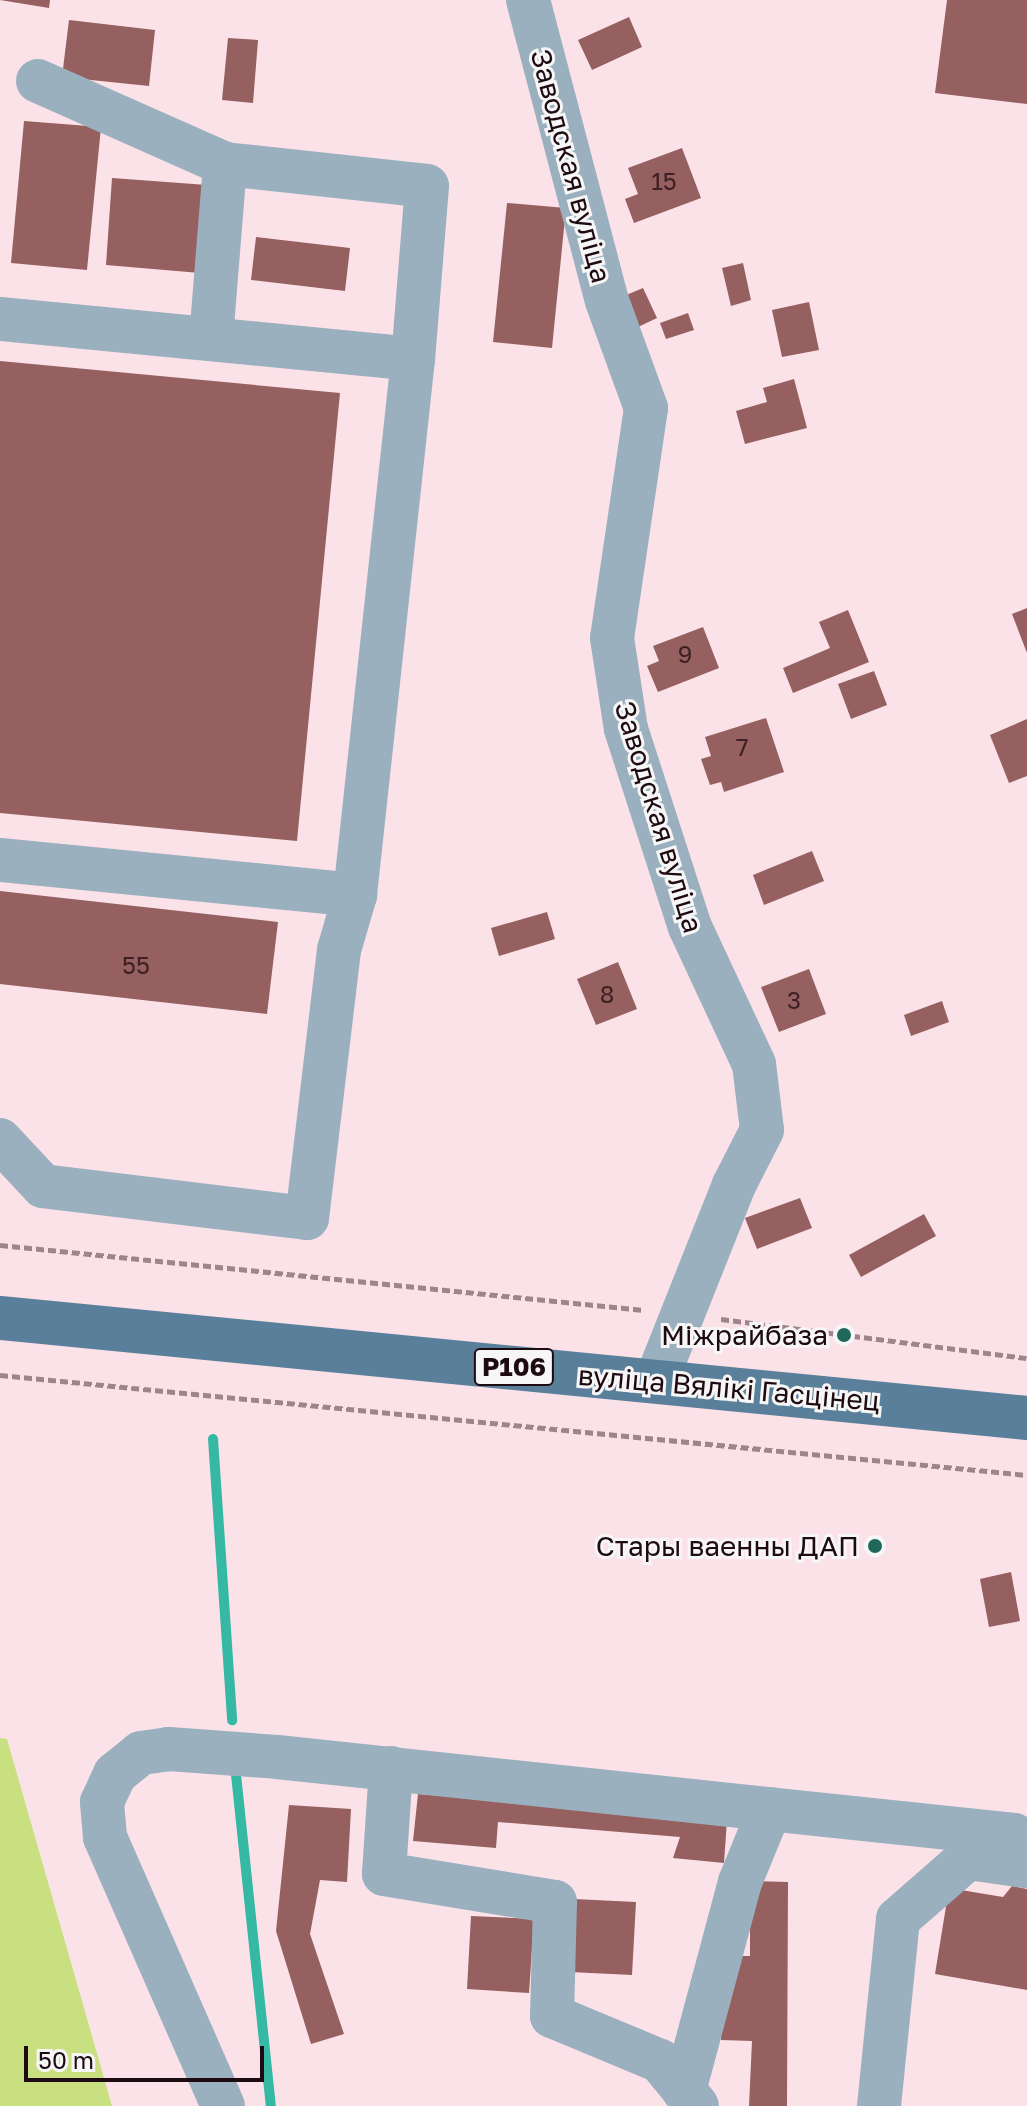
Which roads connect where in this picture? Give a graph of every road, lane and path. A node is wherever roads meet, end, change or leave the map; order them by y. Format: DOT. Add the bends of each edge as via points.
graph roads {
  1 [pos="528,0"];
  2 [pos="38,81"];
  3 [pos="225,164"];
  4 [pos="0,319"];
  5 [pos="211,339"];
  6 [pos="413,359"];
  7 [pos="0,860"];
  8 [pos="355,895"];
  9 [pos="0,1140"];
  10 [pos="0,1245"];
  11 [pos="681,1313"];
  12 [pos="0,1318"];
  13 [pos="1027,1358"];
  14 [pos="0,1375"];
  15 [pos="656,1381"];
  16 [pos="1027,1418"];
  17 [pos="1027,1475"];
  18 [pos="391,1768"];
  19 [pos="770,1809"];
  20 [pos="1027,1843"];
  21 [pos="1027,1866"];
  22 [pos="691,2098"];
  23 [pos="223,2106"];
  24 [pos="879,2106"];
  1 -- 11 [label="street, Заводская вуліца" via="607,301 646,408 612,638 626,729 690,927 756,1077 762,1130"];
  2 -- 3 [label="street"];
  3 -- 5 [label="street"];
  3 -- 6 [label="street" via="427,186"];
  4 -- 5 [label="street"];
  5 -- 6 [label="street"];
  6 -- 8 [label="street"];
  7 -- 8 [label="street"];
  8 -- 9 [label="street" via="339,950 307,1218 43,1186"];
  10 -- 11 [label="path"];
  11 -- 13 [label="path"];
  11 -- 15 [label="street, Заводская вуліца"];
  12 -- 15 [label="main road, вуліца Вялікі Гасцінец / Р106"];
  14 -- 17 [label="path"];
  15 -- 16 [label="main road, вуліца Вялікі Гасцінец / Р106"];
  18 -- 19 [label="street"];
  18 -- 22 [label="street" via="384,1874 555,1902 552,2016 660,2061"];
  18 -- 23 [label="street" via="169,1749 141,1753 115,1774 102,1802 105,1837"];
  19 -- 20 [label="street" via="1014,1835"];
  19 -- 22 [label="street" via="740,1882"];
  21 -- 24 [label="street" via="968,1858 898,1919"];
}
